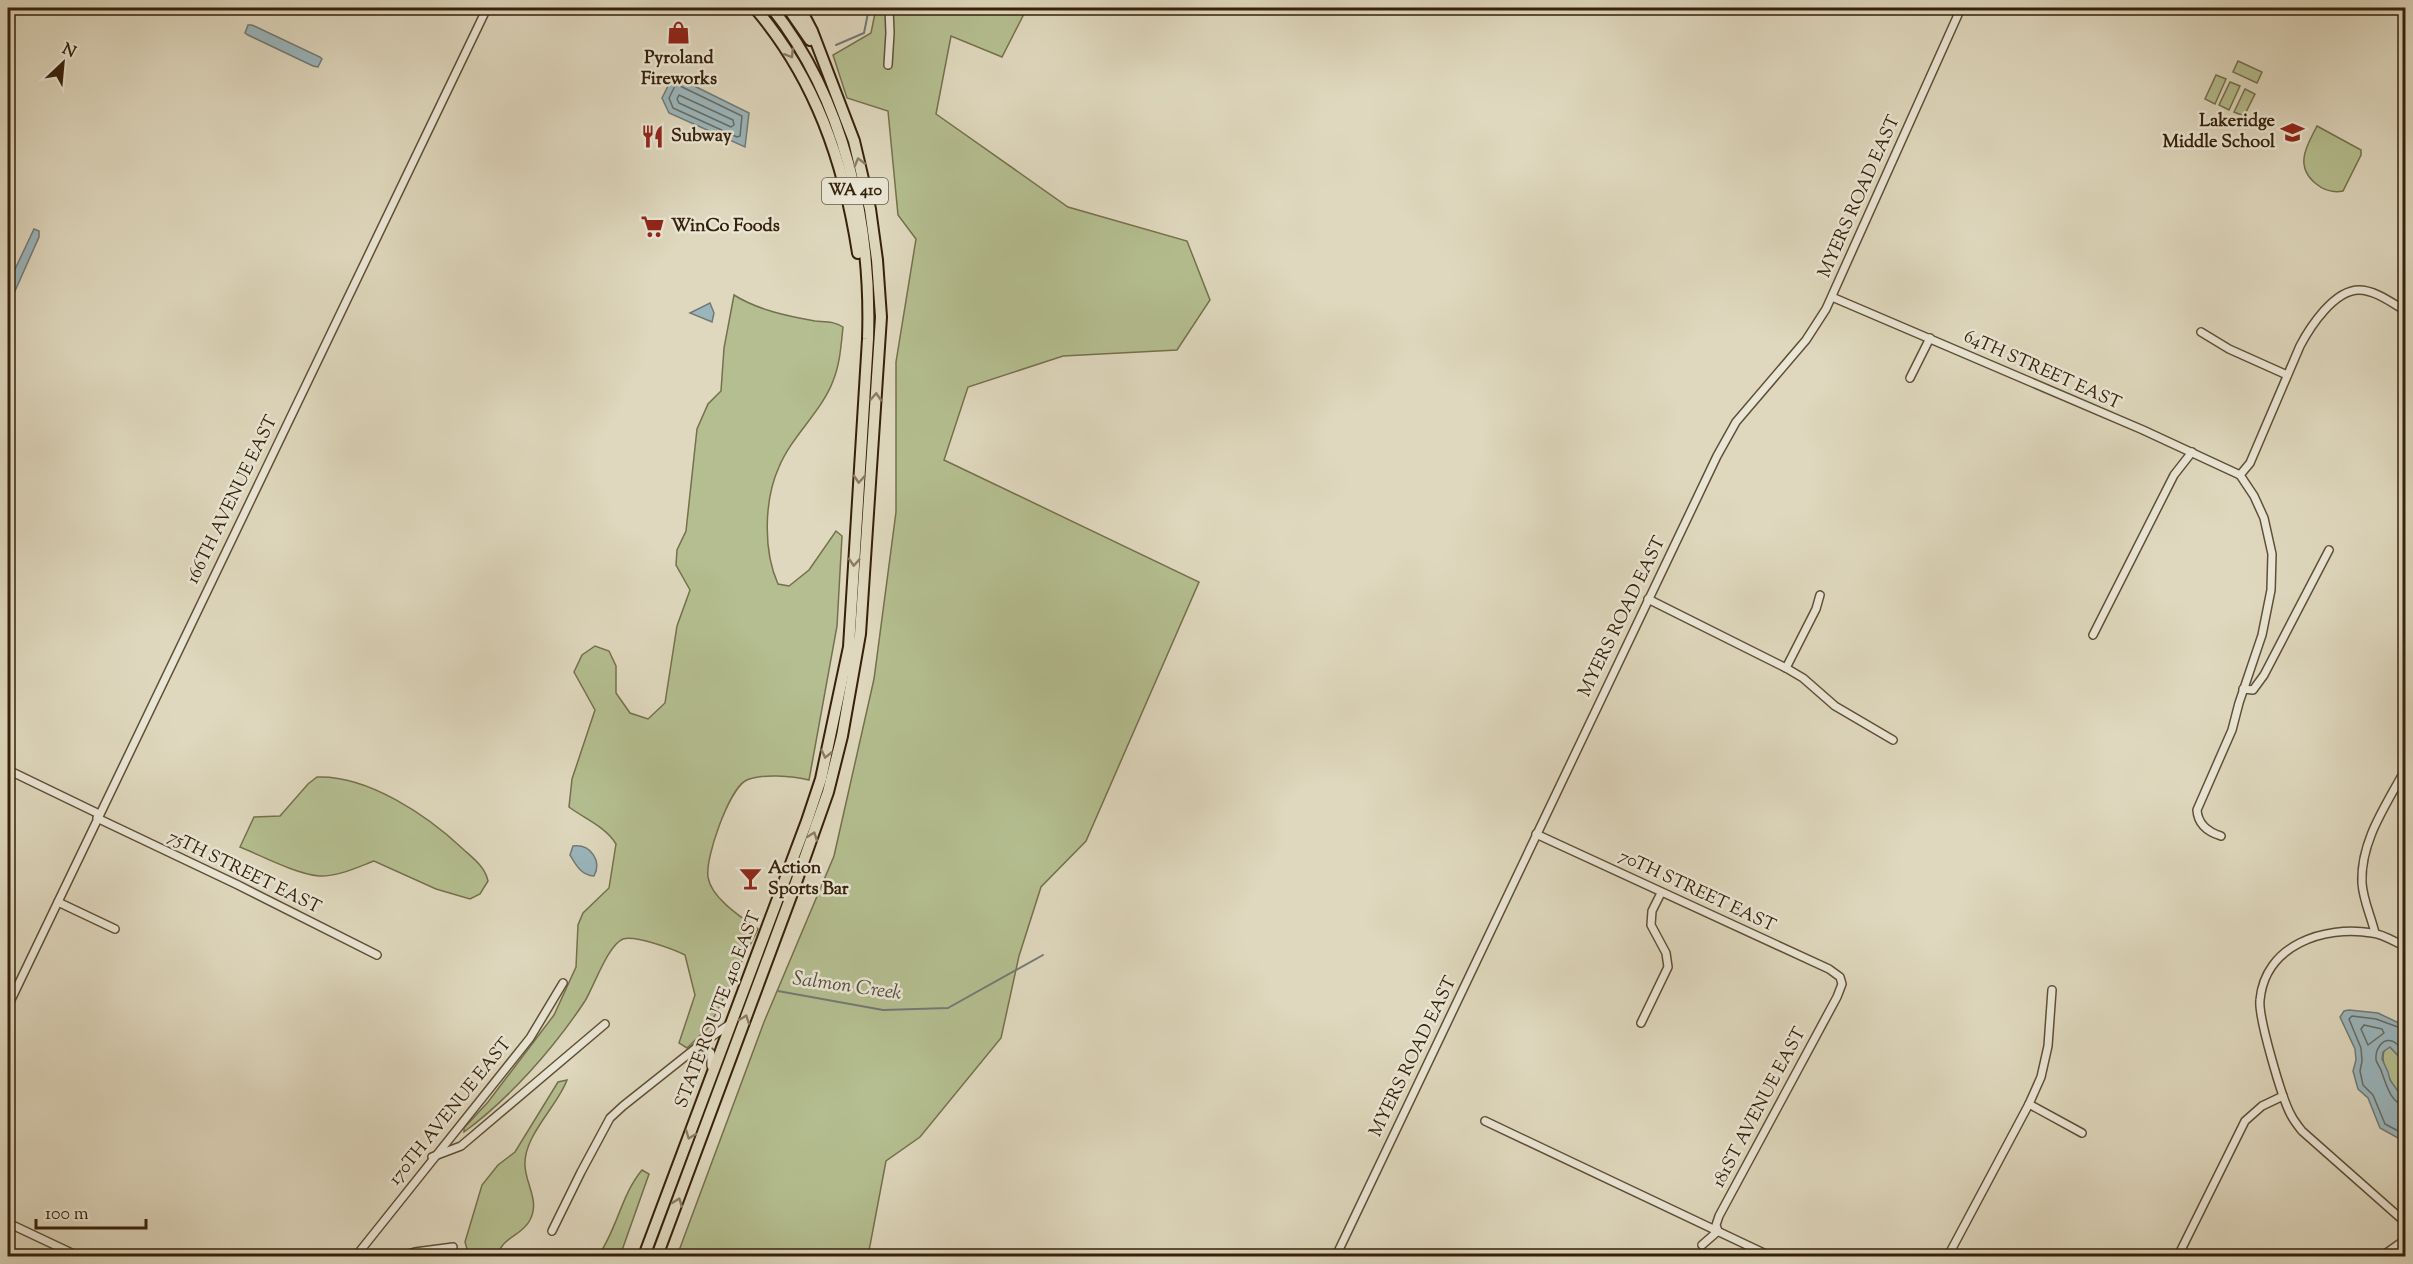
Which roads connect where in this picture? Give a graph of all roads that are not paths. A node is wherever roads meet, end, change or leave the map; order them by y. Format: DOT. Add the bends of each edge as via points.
graph roads {
  1 [pos="487,8"];
  2 [pos="755,8"];
  3 [pos="772,8"];
  4 [pos="788,8"];
  5 [pos="800,8"];
  6 [pos="889,8"];
  7 [pos="1961,8"];
  8 [pos="888,65"];
  9 [pos="829,75"];
  10 [pos="1832,297"];
  11 [pos="2406,311"];
  12 [pos="2201,332"];
  13 [pos="1930,338"];
  14 [pos="2287,375"];
  15 [pos="1910,378"];
  16 [pos="865,393"];
  17 [pos="2192,452"];
  18 [pos="867,455"];
  19 [pos="2240,476"];
  20 [pos="2329,550"];
  21 [pos="1820,595"];
  22 [pos="1648,599"];
  23 [pos="2092,635"];
  24 [pos="1786,668"];
  25 [pos="2243,689"];
  26 [pos="1893,740"];
  27 [pos="2406,768"];
  28 [pos="8,770"];
  29 [pos="98,816"];
  30 [pos="1536,834"];
  31 [pos="2221,836"];
  32 [pos="1661,893"];
  33 [pos="58,902"];
  34 [pos="115,929"];
  35 [pos="2374,933"];
  36 [pos="2406,947"];
  37 [pos="377,955"];
  38 [pos="1842,980"];
  39 [pos="563,983"];
  40 [pos="2052,990"];
  41 [pos="8,1006"];
  42 [pos="732,1023"];
  43 [pos="1641,1023"];
  44 [pos="605,1024"];
  45 [pos="701,1044"];
  46 [pos="2283,1096"];
  47 [pos="704,1098"];
  48 [pos="2029,1104"];
  49 [pos="1485,1121"];
  50 [pos="2082,1133"];
  51 [pos="432,1157"];
  52 [pos="8,1223"];
  53 [pos="2406,1223"];
  54 [pos="552,1231"];
  55 [pos="1718,1231"];
  56 [pos="2406,1239"];
  57 [pos="1702,1245"];
  58 [pos="453,1247"];
  59 [pos="78,1257"];
  60 [pos="356,1257"];
  61 [pos="402,1257"];
  62 [pos="644,1257"];
  63 [pos="657,1257"];
  64 [pos="1336,1257"];
  65 [pos="1770,1257"];
  66 [pos="1948,1257"];
  67 [pos="2178,1257"];
  68 [pos="2382,1257"];
  1 -- 29 [label="street, 166TH AVENUE EAST"];
  2 -- 16 [label="highway, one-way" via="800,71 825,121 840,169 859,260"];
  3 -- 16 [label="highway, WA 410" via="801,48 820,87 851,174 869,295"];
  4 -- 9 [label="highway, WA 410"];
  5 -- 9 [label="highway"];
  6 -- 8 [label="street"];
  7 -- 10 [label="street, MYERS ROAD EAST"];
  18 -- 9 [label="highway, WA 410, one-way" via="881,317 877,260 860,163"];
  10 -- 13 [label="street, 64TH STREET EAST"];
  10 -- 22 [label="street, MYERS ROAD EAST" via="1806,340 1736,422"];
  11 -- 14 [label="street" via="2377,295 2352,291 2333,302 2320,316 2304,338"];
  12 -- 14 [label="street"];
  13 -- 15 [label="street"];
  13 -- 17 [label="street, 64TH STREET EAST"];
  14 -- 19 [label="street" via="2250,463"];
  16 -- 18 [label="highway, WA 410"];
  17 -- 19 [label="street, 64TH STREET EAST"];
  17 -- 23 [label="street" via="2174,475"];
  18 -- 42 [label="highway, STATE ROUTE 410 EAST / WA 410, one-way" via="849,647 821,779"];
  63 -- 18 [label="highway, STATE ROUTE 410 EAST / WA 410, one-way" via="794,888 837,759 860,634"];
  19 -- 25 [label="street" via="2264,518 2273,567 2262,635"];
  20 -- 25 [label="street" via="2264,675 2253,690"];
  21 -- 24 [label="street"];
  22 -- 24 [label="street"];
  22 -- 30 [label="street, MYERS ROAD EAST"];
  24 -- 26 [label="street" via="1835,706"];
  25 -- 31 [label="street" via="2232,730 2199,803 2198,817 2205,828"];
  27 -- 35 [label="street" via="2367,844 2363,860 2363,892"];
  28 -- 29 [label="street, 75TH STREET EAST"];
  29 -- 33 [label="street, 166TH AVENUE EAST"];
  29 -- 37 [label="street, 75TH STREET EAST"];
  30 -- 32 [label="street, 70TH STREET EAST"];
  30 -- 64 [label="street, MYERS ROAD EAST"];
  32 -- 38 [label="street, 70TH STREET EAST" via="1830,969"];
  32 -- 43 [label="street" via="1652,911 1651,925 1666,953 1668,967"];
  33 -- 34 [label="street"];
  33 -- 41 [label="street, 166TH AVENUE EAST"];
  35 -- 36 [label="street"];
  35 -- 46 [label="street" via="2340,931 2315,936 2288,949 2272,967 2259,1004"];
  38 -- 55 [label="street, 181ST AVENUE EAST" via="1837,997 1719,1216"];
  39 -- 51 [label="street, 170TH AVENUE EAST" via="530,1038"];
  40 -- 48 [label="street" via="2047,1057"];
  42 -- 45 [label="street"];
  42 -- 47 [label="highway, STATE ROUTE 410 EAST / WA 410"];
  44 -- 51 [label="street" via="461,1146"];
  45 -- 47 [label="street" via="711,1053 712,1061"];
  45 -- 54 [label="street" via="615,1112"];
  46 -- 53 [label="street" via="2301,1131"];
  46 -- 67 [label="street" via="2262,1106 2245,1121"];
  47 -- 62 [label="highway, STATE ROUTE 410 EAST / WA 410, one-way"];
  48 -- 50 [label="street"];
  48 -- 66 [label="street"];
  49 -- 55 [label="street"];
  51 -- 60 [label="street, 170TH AVENUE EAST"];
  52 -- 59 [label="street"];
  55 -- 57 [label="street"];
  55 -- 65 [label="street"];
  56 -- 68 [label="street"];
  58 -- 61 [label="street"];
}
